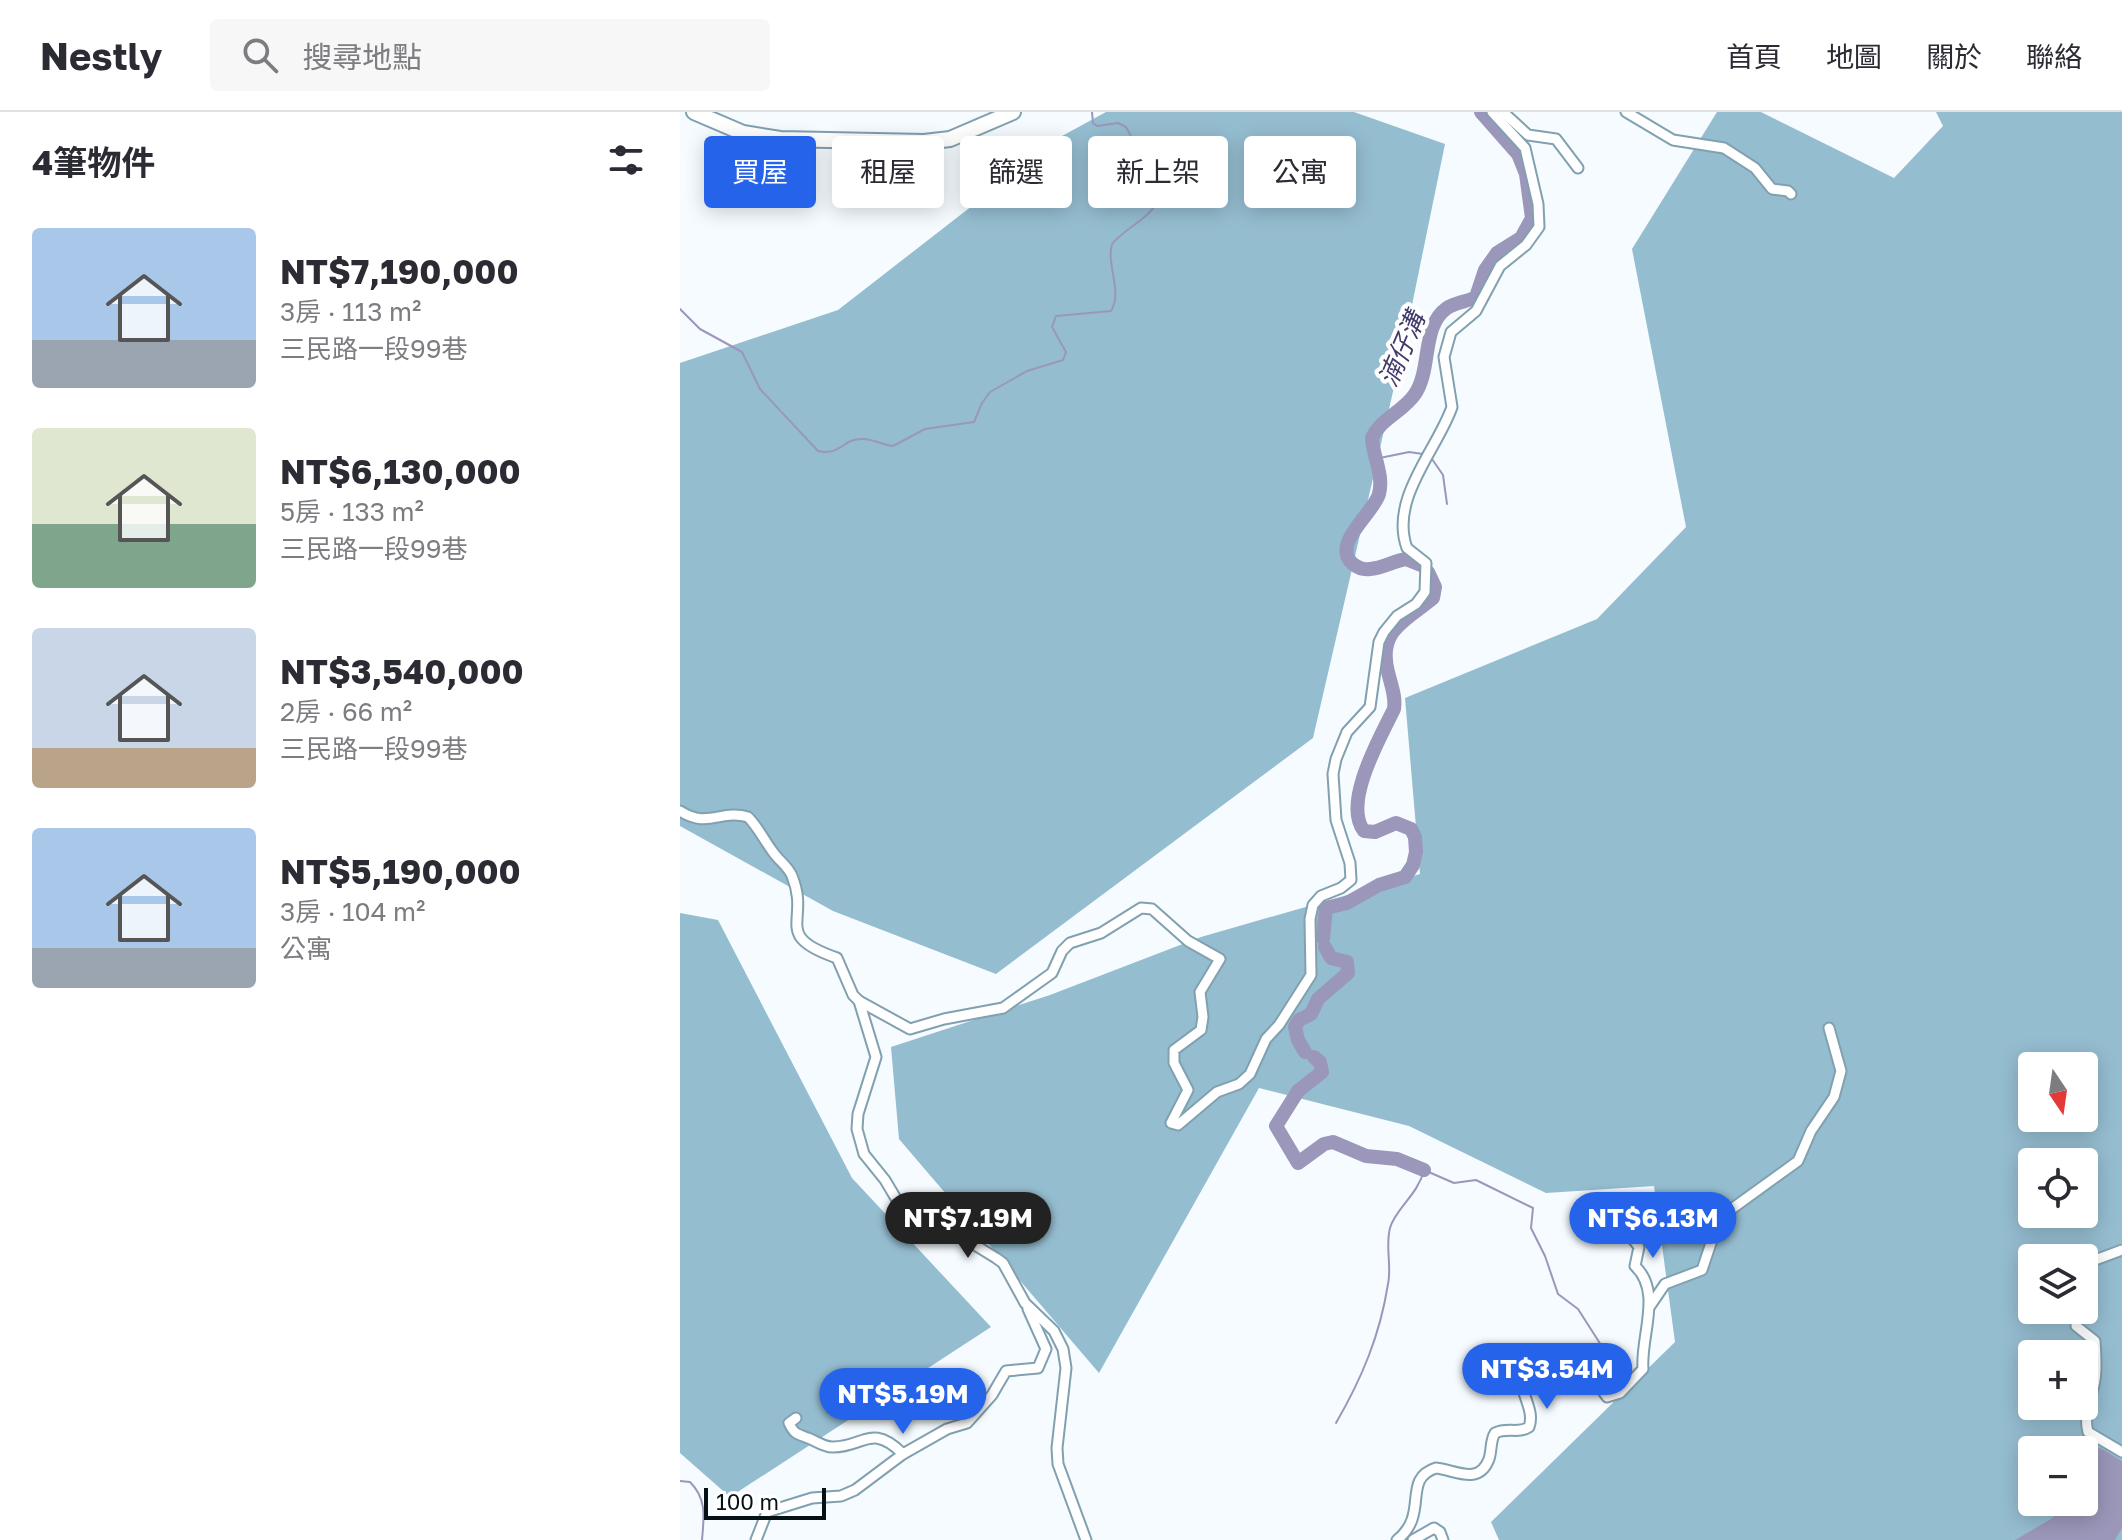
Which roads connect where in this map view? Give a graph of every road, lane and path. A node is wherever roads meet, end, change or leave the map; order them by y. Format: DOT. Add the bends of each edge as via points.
graph roads {
  1 [pos="694,112"];
  2 [pos="1013,112"];
  3 [pos="1492,112"];
  4 [pos="1503,112"];
  5 [pos="1626,112"];
  6 [pos="1578,168"];
  7 [pos="1791,194"];
  8 [pos="680,811"];
  9 [pos="859,1001"];
  10 [pos="1829,1028"];
  11 [pos="1627,1232"];
  12 [pos="2122,1250"];
  13 [pos="2098,1259"];
  14 [pos="1025,1303"];
  15 [pos="1650,1306"];
  16 [pos="2076,1324"];
  17 [pos="796,1418"];
  18 [pos="2122,1452"];
  19 [pos="903,1454"];
  20 [pos="756,1540"];
  21 [pos="1086,1540"];
  22 [pos="1397,1540"];
  23 [pos="1413,1540"];
  24 [pos="1443,1540"];
  1 -- 2 [label="main road" via="743,133 780,139 924,142 950,139"];
  3 -- 9 [label="street" via="1525,148 1539,227 1500,266 1481,303 1447,341 1445,375 1452,407 1419,472 1403,525 1407,548 1426,563 1425,592 1384,632 1370,707 1347,732 1333,774 1336,820 1351,880 1313,905 1311,975 1266,1039 1250,1074 1217,1092 1178,1125 1171,1123 1188,1090 1174,1063 1174,1050 1201,1030 1200,992 1220,959 1147,908 1070,943 1052,973 994,1011 910,1029"];
  4 -- 6 [label="street" via="1528,135 1556,139"];
  5 -- 7 [label="street" via="1673,140 1724,148 1755,168 1772,189"];
  8 -- 9 [label="street" via="698,820 743,815 754,823 791,872 802,941 837,958"];
  9 -- 14 [label="street" via="876,1057 858,1114 864,1154 910,1218 970,1242 1003,1263"];
  10 -- 15 [label="street" via="1840,1082 1798,1161 1733,1208 1714,1234 1702,1270 1665,1284"];
  11 -- 15 [label="street" via="1639,1247 1635,1266 1646,1282"];
  12 -- 13 [label="street"];
  14 -- 19 [label="street" via="1046,1349 1041,1365 1006,1371 967,1423"];
  14 -- 21 [label="street" via="1054,1331 1063,1349 1066,1385 1058,1464"];
  15 -- 22 [label="street" via="1641,1347 1643,1369 1620,1393 1607,1397 1578,1361 1524,1373 1529,1427 1495,1433 1487,1462 1475,1474 1436,1468 1423,1475 1415,1494 1415,1518"];
  16 -- 18 [label="street" via="2095,1341 2088,1432"];
  17 -- 19 [label="street" via="789,1423 794,1434 827,1447 882,1439"];
  19 -- 20 [label="street" via="841,1496 812,1498 767,1512"];
  23 -- 24 [label="street" via="1434,1528"];
}
